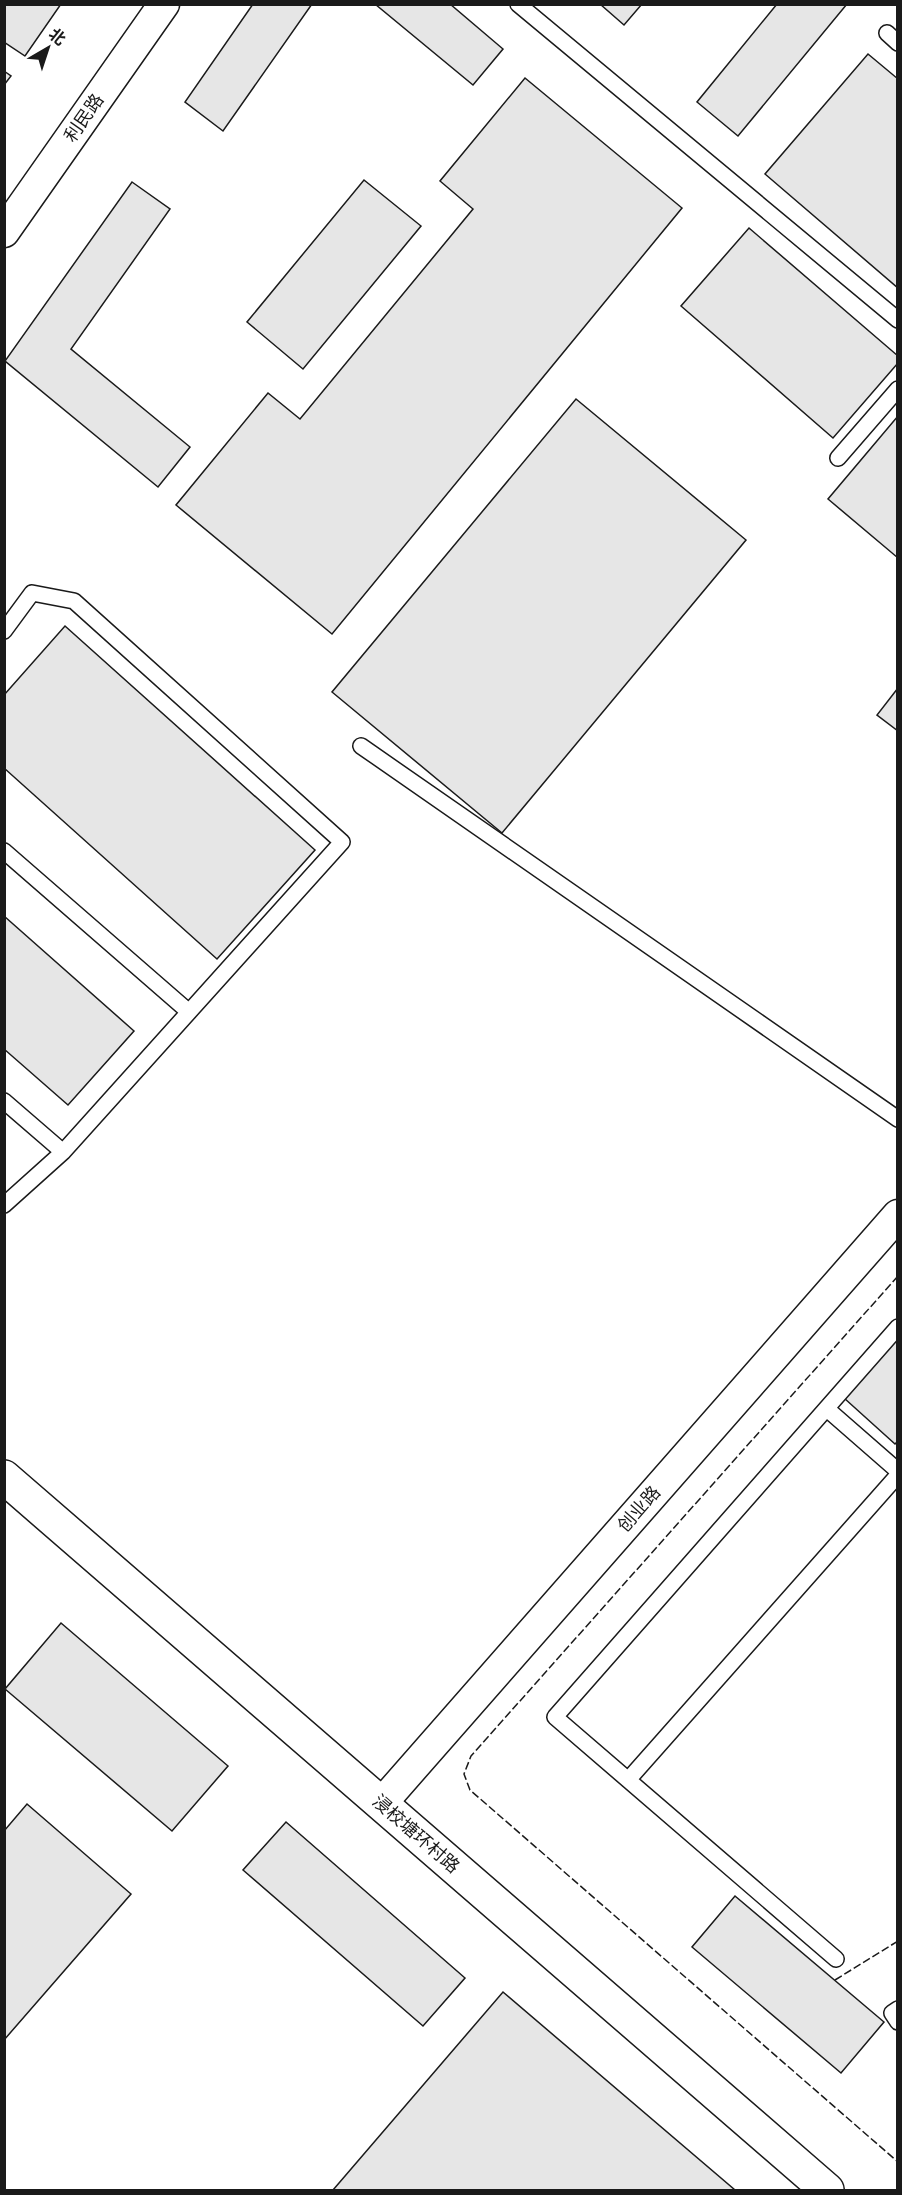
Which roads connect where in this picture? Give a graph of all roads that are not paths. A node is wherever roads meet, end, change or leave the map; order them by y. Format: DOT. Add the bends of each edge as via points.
graph roads {
  1 [pos="164,4"];
  2 [pos="518,4"];
  3 [pos="4,232"];
  4 [pos="897,320"];
  5 [pos="897,389"];
  6 [pos="838,459"];
  7 [pos="4,631"];
  8 [pos="361,746"];
  9 [pos="4,851"];
  10 [pos="189,1012"];
  11 [pos="4,1101"];
  12 [pos="897,1119"];
  13 [pos="63,1152"];
  14 [pos="4,1205"];
  15 [pos="897,1215"];
  16 [pos="897,1327"];
  17 [pos="827,1409"];
  18 [pos="897,1473"];
  19 [pos="4,1477"];
  20 [pos="628,1780"];
  21 [pos="381,1804"];
  22 [pos="836,1959"];
  23 [pos="897,2009"];
  24 [pos="897,2022"];
  25 [pos="827,2190"];
  1 -- 3 [label="street, 利民路"];
  2 -- 4 [label="lane"];
  5 -- 6 [label="lane"];
  7 -- 10 [label="lane" via="33,593 74,601 342,842"];
  8 -- 12 [label="lane"];
  9 -- 10 [label="lane"];
  10 -- 13 [label="lane"];
  11 -- 13 [label="lane"];
  13 -- 14 [label="lane"];
  15 -- 21 [label="street, 创业路"];
  16 -- 17 [label="lane"];
  17 -- 18 [label="lane"];
  17 -- 20 [label="lane" via="555,1717"];
  18 -- 20 [label="lane"];
  19 -- 21 [label="street, 浸校塘环村路"];
  20 -- 22 [label="lane"];
  21 -- 25 [label="street, 浸校塘环村路"];
  23 -- 24 [label="lane" via="891,2013"];
}
